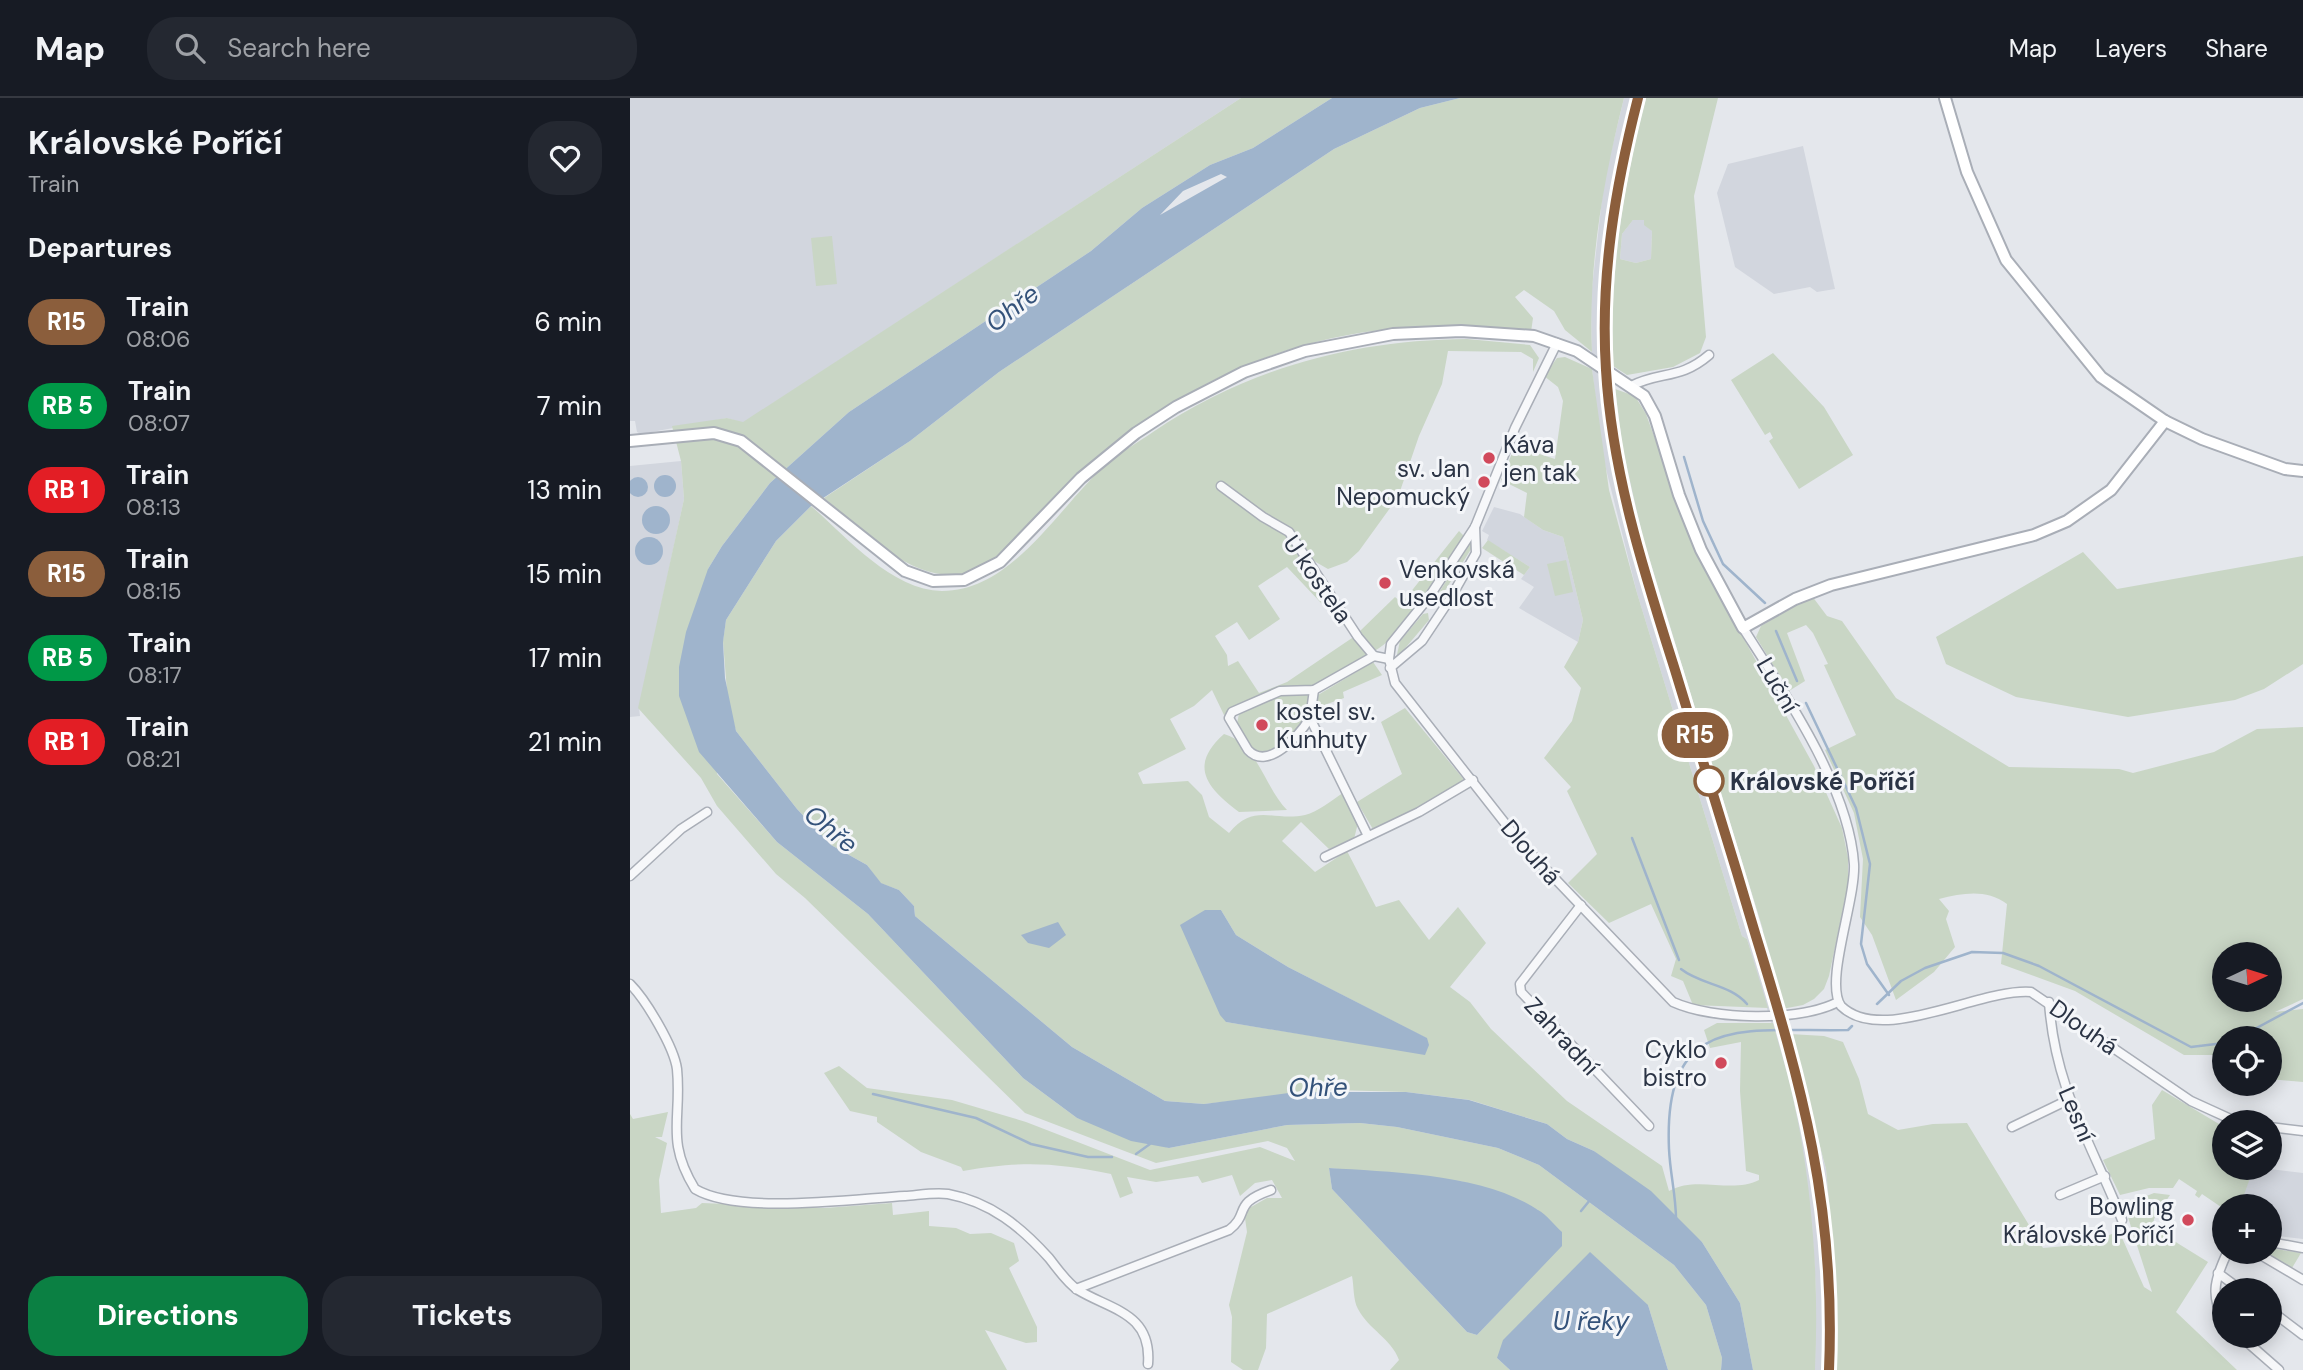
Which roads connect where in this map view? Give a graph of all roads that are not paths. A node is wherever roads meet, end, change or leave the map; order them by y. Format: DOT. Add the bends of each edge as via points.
graph roads {
  1 [pos="1945,98"];
  2 [pos="1557,343"];
  3 [pos="1709,355"];
  4 [pos="1631,386"];
  5 [pos="2165,421"];
  6 [pos="630,441"];
  7 [pos="2303,471"];
  8 [pos="1221,486"];
  9 [pos="1475,527"];
  10 [pos="1743,628"];
  11 [pos="1374,656"];
  12 [pos="1389,663"];
  13 [pos="1314,690"];
  14 [pos="1310,718"];
  15 [pos="1473,780"];
  16 [pos="707,812"];
  17 [pos="1368,836"];
  18 [pos="1325,857"];
  19 [pos="630,876"];
  20 [pos="1581,905"];
  21 [pos="630,984"];
  22 [pos="1838,1002"];
  23 [pos="2049,1002"];
  24 [pos="2068,1101"];
  25 [pos="2212,1111"];
  26 [pos="1648,1126"];
  27 [pos="2012,1127"];
  28 [pos="2282,1128"];
  29 [pos="2303,1131"];
  30 [pos="2105,1176"];
  31 [pos="1270,1190"];
  32 [pos="2060,1195"];
  33 [pos="2122,1220"];
  34 [pos="2282,1244"];
  35 [pos="2303,1248"];
  36 [pos="2222,1264"];
  37 [pos="2276,1264"];
  38 [pos="2218,1273"];
  39 [pos="2217,1278"];
  40 [pos="2225,1278"];
  41 [pos="2303,1280"];
  42 [pos="1076,1289"];
  43 [pos="2282,1319"];
  44 [pos="2303,1335"];
  45 [pos="2254,1348"];
  46 [pos="1148,1364"];
  47 [pos="2279,1370"];
  1 -- 5 [label="street" via="1967,172 2006,260 2101,377"];
  2 -- 4 [label="street, Luční"];
  2 -- 6 [label="street, Luční" via="1461,331 1393,334 1315,349 1244,372 1136,433 1081,478 1000,562 964,580 933,581 905,571 741,441 714,433"];
  2 -- 9 [label="street" via="1520,417"];
  3 -- 4 [label="street" via="1684,373"];
  4 -- 10 [label="street, Luční" via="1644,396 1655,416 1701,550"];
  5 -- 7 [label="street" via="2285,469"];
  5 -- 10 [label="street" via="2111,490 2067,520 2034,535 1831,585"];
  8 -- 11 [label="street, U kostela" via="1289,532"];
  9 -- 12 [label="street" via="1394,640"];
  9 -- 12 [label="street" via="1476,553 1450,599 1422,641"];
  10 -- 22 [label="street, Luční" via="1834,785 1846,821 1854,865 1834,976"];
  11 -- 12 [label="street"];
  11 -- 13 [label="street"];
  12 -- 15 [label="street, Dlouhá" via="1395,683"];
  13 -- 14 [label="street"];
  13 -- 14 [label="street" via="1280,691 1232,712 1229,718 1252,755 1264,757 1301,732"];
  14 -- 17 [label="street"];
  15 -- 17 [label="street"];
  15 -- 20 [label="street, Dlouhá" via="1519,841"];
  16 -- 19 [label="street" via="681,829"];
  17 -- 18 [label="street"];
  20 -- 22 [label="street, Dlouhá" via="1673,1002 1698,1010 1796,1015"];
  20 -- 26 [label="street, Zahradní" via="1520,984 1521,992"];
  21 -- 42 [label="street" via="672,1049 677,1073 677,1153 695,1189 730,1201 770,1203 946,1194 989,1208 1023,1230"];
  22 -- 23 [label="street, Dlouhá" via="1858,1016 1902,1019 2006,992 2031,992"];
  23 -- 24 [label="street, Lesní" via="2057,1063"];
  23 -- 25 [label="street, Dlouhá" via="2191,1101"];
  24 -- 27 [label="street"];
  24 -- 30 [label="street, Lesní"];
  28 -- 29 [label="street"];
  30 -- 32 [label="street"];
  30 -- 33 [label="street, Lesní"];
  31 -- 42 [label="street" via="1244,1203 1229,1230"];
  34 -- 35 [label="street"];
  36 -- 38 [label="street"];
  37 -- 41 [label="street"];
  38 -- 39 [label="street"];
  38 -- 40 [label="street"];
  42 -- 46 [label="street" via="1122,1309 1134,1321 1149,1353"];
  43 -- 44 [label="street"];
  45 -- 47 [label="street"];
}
